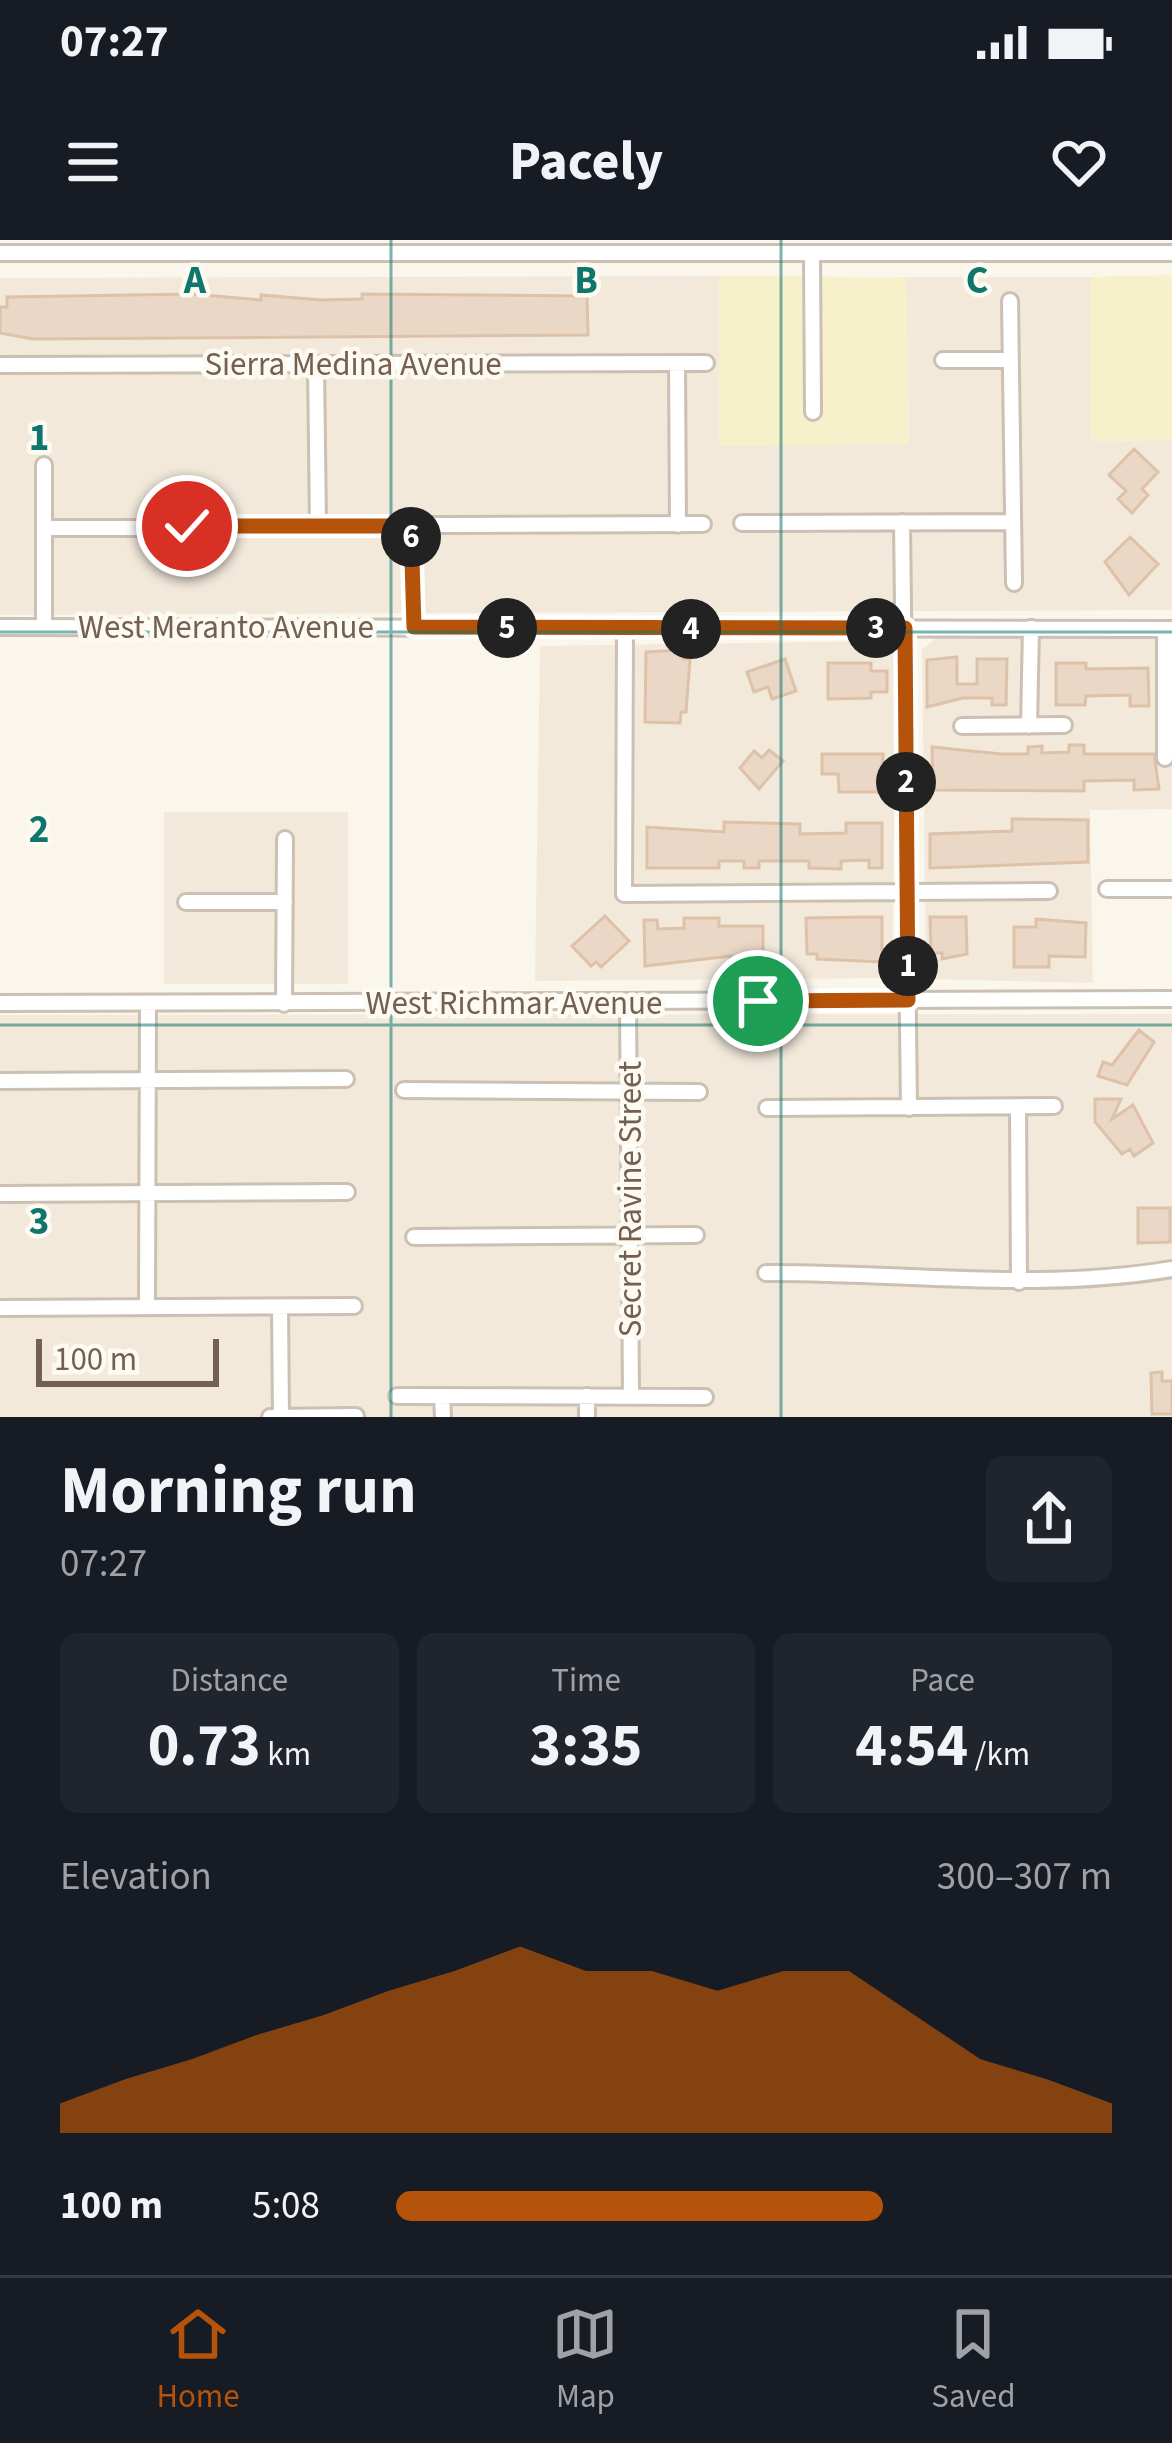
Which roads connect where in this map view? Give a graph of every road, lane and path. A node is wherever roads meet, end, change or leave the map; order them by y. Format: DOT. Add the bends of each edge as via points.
graph roads {
  1 [pos="284,247"];
  2 [pos="966,247"];
  3 [pos="0,253"];
  4 [pos="1172,253"];
  5 [pos="812,256"];
  6 [pos="1010,301"];
  7 [pos="943,360"];
  8 [pos="1010,360"];
  9 [pos="706,363"];
  10 [pos="0,364"];
  11 [pos="316,364"];
  12 [pos="677,364"];
  13 [pos="813,412"];
  14 [pos="44,465"];
  15 [pos="902,522"];
  16 [pos="1012,522"];
  17 [pos="703,524"];
  18 [pos="742,524"];
  19 [pos="679,525"];
  20 [pos="187,526"];
  21 [pos="318,526"];
  22 [pos="411,526"];
  23 [pos="144,528"];
  24 [pos="44,529"];
  25 [pos="1014,583"];
  26 [pos="44,627"];
  27 [pos="414,627"];
  28 [pos="0,628"];
  29 [pos="905,628"];
  30 [pos="1031,628"];
  31 [pos="625,629"];
  32 [pos="1169,629"];
  33 [pos="1064,725"];
  34 [pos="962,726"];
  35 [pos="1029,726"];
  36 [pos="1165,758"];
  37 [pos="285,838"];
  38 [pos="1107,889"];
  39 [pos="1172,889"];
  40 [pos="907,891"];
  41 [pos="1048,891"];
  42 [pos="185,902"];
  43 [pos="285,902"];
  44 [pos="1172,999"];
  45 [pos="908,1000"];
  46 [pos="628,1002"];
  47 [pos="0,1003"];
  48 [pos="148,1004"];
  49 [pos="284,1004"];
  50 [pos="346,1079"];
  51 [pos="148,1080"];
  52 [pos="0,1081"];
  53 [pos="404,1090"];
  54 [pos="629,1091"];
  55 [pos="699,1092"];
  56 [pos="1054,1106"];
  57 [pos="1018,1107"];
  58 [pos="767,1108"];
  59 [pos="909,1108"];
  60 [pos="346,1192"];
  61 [pos="147,1193"];
  62 [pos="0,1194"];
  63 [pos="696,1235"];
  64 [pos="631,1237"];
  65 [pos="414,1238"];
  66 [pos="1172,1269"];
  67 [pos="766,1273"];
  68 [pos="1019,1282"];
  69 [pos="354,1306"];
  70 [pos="147,1307"];
  71 [pos="280,1307"];
  72 [pos="0,1308"];
  73 [pos="397,1396"];
  74 [pos="442,1396"];
  75 [pos="587,1396"];
  76 [pos="631,1396"];
  77 [pos="705,1396"];
  78 [pos="356,1416"];
  79 [pos="270,1417"];
  80 [pos="281,1417"];
  81 [pos="443,1417"];
  82 [pos="587,1417"];
  1 -- 3 [label="street"];
  1 -- 5 [label="street"];
  2 -- 4 [label="street"];
  2 -- 5 [label="street"];
  5 -- 13 [label="street"];
  6 -- 8 [label="street"];
  7 -- 8 [label="street"];
  8 -- 16 [label="street"];
  9 -- 12 [label="street, Sierra Medina Avenue"];
  10 -- 11 [label="street, Sierra Medina Avenue"];
  11 -- 12 [label="street, Sierra Medina Avenue"];
  11 -- 21 [label="street"];
  12 -- 19 [label="street"];
  14 -- 24 [label="street"];
  15 -- 16 [label="street"];
  15 -- 18 [label="street"];
  15 -- 29 [label="street"];
  16 -- 25 [label="street"];
  17 -- 19 [label="street"];
  19 -- 22 [label="street"];
  20 -- 21 [label="street"];
  21 -- 22 [label="street"];
  22 -- 27 [label="street"];
  23 -- 24 [label="street"];
  24 -- 26 [label="street"];
  26 -- 27 [label="street, West Meranto Avenue"];
  26 -- 28 [label="street, West Meranto Avenue"];
  27 -- 31 [label="street, West Meranto Avenue"];
  29 -- 30 [label="street, West Meranto Avenue"];
  29 -- 31 [label="street, West Meranto Avenue"];
  29 -- 40 [label="street"];
  30 -- 32 [label="street, West Meranto Avenue"];
  30 -- 35 [label="street"];
  31 -- 40 [label="street" via="624,894"];
  32 -- 36 [label="street"];
  33 -- 35 [label="street"];
  34 -- 35 [label="street"];
  37 -- 43 [label="street"];
  38 -- 39 [label="street"];
  40 -- 41 [label="street"];
  40 -- 45 [label="street"];
  42 -- 43 [label="street"];
  43 -- 49 [label="street"];
  44 -- 45 [label="street, West Richmar Avenue"];
  45 -- 46 [label="street, West Richmar Avenue"];
  45 -- 59 [label="street"];
  46 -- 49 [label="street, West Richmar Avenue"];
  46 -- 54 [label="street, Secret Ravine Street"];
  47 -- 48 [label="street, West Richmar Avenue"];
  48 -- 49 [label="street, West Richmar Avenue"];
  48 -- 51 [label="street"];
  50 -- 51 [label="street"];
  51 -- 52 [label="street"];
  51 -- 61 [label="street"];
  53 -- 54 [label="street"];
  54 -- 55 [label="street"];
  54 -- 64 [label="street, Secret Ravine Street"];
  56 -- 57 [label="street"];
  57 -- 59 [label="street"];
  57 -- 68 [label="street"];
  58 -- 59 [label="street"];
  60 -- 61 [label="street"];
  61 -- 62 [label="street"];
  61 -- 70 [label="street"];
  63 -- 64 [label="street"];
  64 -- 65 [label="street"];
  64 -- 76 [label="street, Secret Ravine Street"];
  66 -- 68 [label="street" via="1104,1281"];
  67 -- 68 [label="street"];
  69 -- 71 [label="street"];
  70 -- 71 [label="street"];
  70 -- 72 [label="street"];
  71 -- 80 [label="street"];
  73 -- 74 [label="street"];
  74 -- 75 [label="street"];
  74 -- 81 [label="street"];
  75 -- 76 [label="street"];
  75 -- 82 [label="street"];
  76 -- 77 [label="street"];
  78 -- 80 [label="street"];
  79 -- 80 [label="street"];
}
